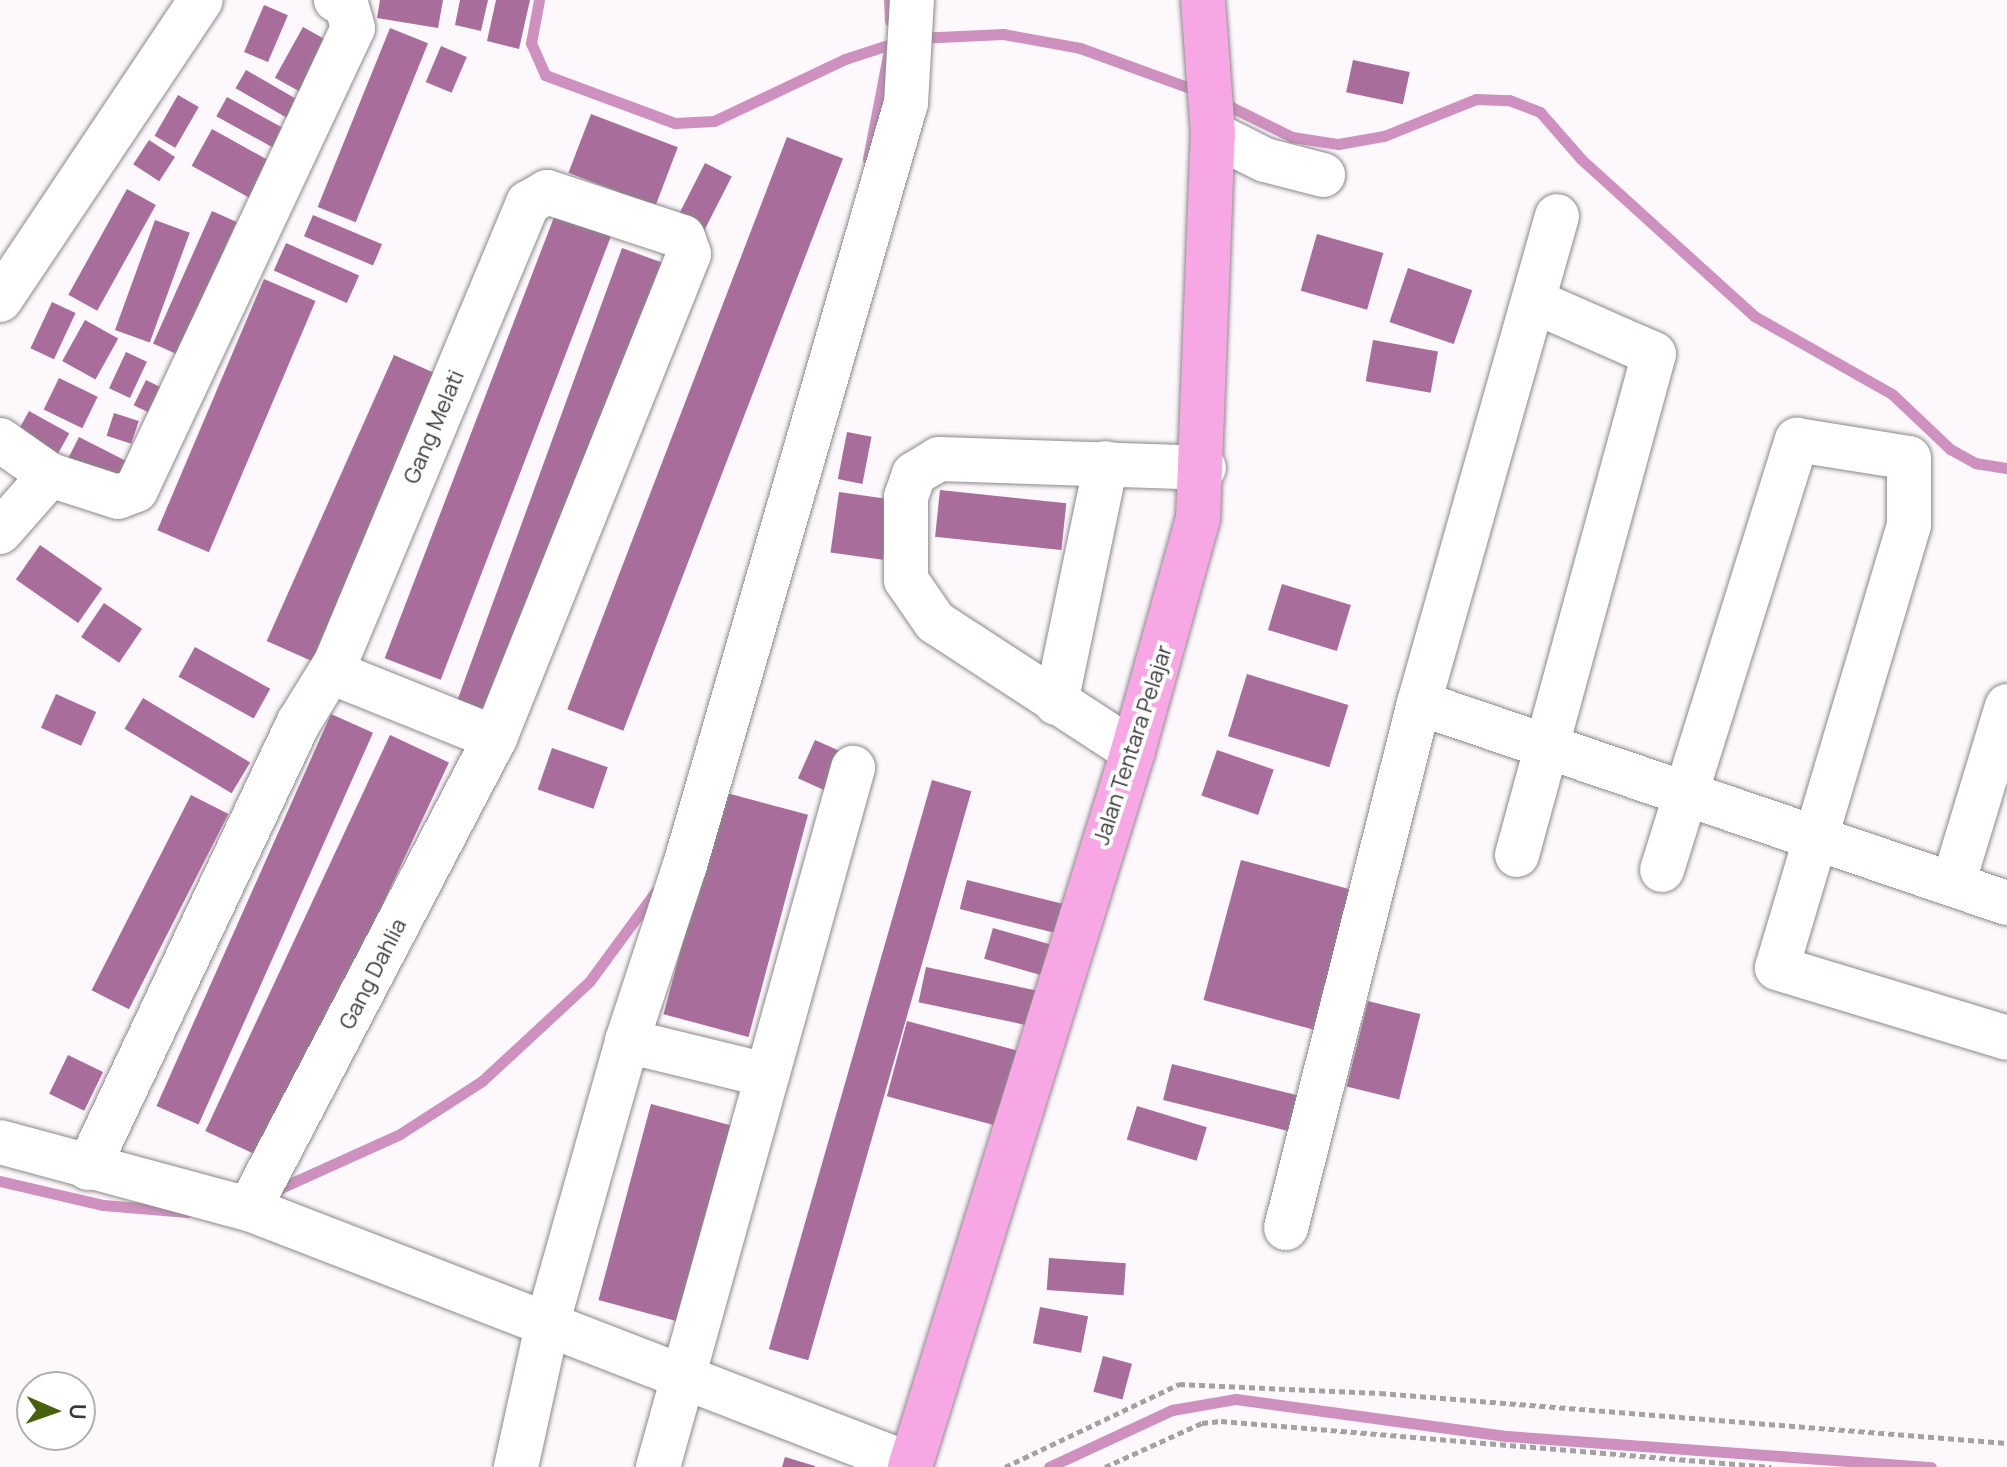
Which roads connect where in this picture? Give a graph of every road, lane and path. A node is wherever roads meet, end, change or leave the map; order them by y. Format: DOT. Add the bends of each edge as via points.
graph roads {
  1 [pos="201,0"];
  2 [pos="336,0"];
  3 [pos="912,0"];
  4 [pos="1203,0"];
  5 [pos="1213,134"];
  6 [pos="1323,175"];
  7 [pos="547,192"];
  8 [pos="1557,216"];
  9 [pos="0,300"];
  10 [pos="1533,301"];
  11 [pos="0,440"];
  12 [pos="1106,463"];
  13 [pos="1204,468"];
  14 [pos="50,475"];
  15 [pos="0,532"];
  16 [pos="331,672"];
  17 [pos="1056,703"];
  18 [pos="1419,703"];
  19 [pos="2007,706"];
  20 [pos="495,738"];
  21 [pos="1547,747"];
  22 [pos="1133,751"];
  23 [pos="853,768"];
  24 [pos="1686,794"];
  25 [pos="1814,837"];
  26 [pos="1517,855"];
  27 [pos="1662,870"];
  28 [pos="1953,884"];
  29 [pos="2007,903"];
  30 [pos="2007,1038"];
  31 [pos="627,1041"];
  32 [pos="767,1075"];
  33 [pos="0,1142"];
  34 [pos="88,1168"];
  35 [pos="249,1209"];
  36 [pos="1286,1228"];
  37 [pos="548,1321"];
  38 [pos="683,1374"];
  39 [pos="2007,1443"];
  40 [pos="910,1466"];
  41 [pos="516,1467"];
  42 [pos="658,1467"];
  43 [pos="1005,1467"];
  44 [pos="1105,1467"];
  45 [pos="1771,1467"];
  1 -- 9 [label="street"];
  2 -- 14 [label="street" via="346,4 353,28 136,490 118,497"];
  3 -- 31 [label="street" via="906,103 685,865"];
  4 -- 5 [label="highway, Jalan Tentara Pelajar"];
  5 -- 6 [label="street" via="1265,160"];
  5 -- 13 [label="highway, Jalan Tentara Pelajar"];
  7 -- 16 [label="street, Gang Melati" via="528,203"];
  7 -- 20 [label="street, Gang Dahlia" via="683,237 689,254"];
  8 -- 10 [label="street"];
  10 -- 18 [label="street"];
  10 -- 21 [label="street" via="1654,354"];
  11 -- 14 [label="street"];
  12 -- 13 [label="street"];
  12 -- 17 [label="street"];
  12 -- 17 [label="street" via="939,459 914,474 906,497 906,580 918,602 935,622"];
  13 -- 22 [label="highway, Jalan Tentara Pelajar" via="1185,577"];
  14 -- 15 [label="street"];
  16 -- 20 [label="street"];
  16 -- 34 [label="street, Gang Melati" via="299,722"];
  17 -- 22 [label="street"];
  18 -- 21 [label="street"];
  18 -- 36 [label="street"];
  19 -- 28 [label="street"];
  20 -- 35 [label="street, Gang Dahlia"];
  21 -- 24 [label="street"];
  21 -- 26 [label="street"];
  22 -- 40 [label="highway, Jalan Tentara Pelajar"];
  23 -- 32 [label="street"];
  24 -- 25 [label="street"];
  24 -- 25 [label="street" via="1797,440 1909,458 1909,525"];
  24 -- 27 [label="street"];
  25 -- 28 [label="street"];
  25 -- 30 [label="street" via="1777,968"];
  28 -- 29 [label="street"];
  31 -- 32 [label="street"];
  31 -- 37 [label="street"];
  32 -- 38 [label="street"];
  33 -- 34 [label="street"];
  34 -- 35 [label="street"];
  35 -- 37 [label="street"];
  37 -- 38 [label="street"];
  37 -- 41 [label="street"];
  38 -- 40 [label="street"];
  38 -- 42 [label="street"];
  39 -- 43 [label="path" via="1380,1393 1179,1384"];
  44 -- 45 [label="path" via="1202,1423 1221,1421"];
}
